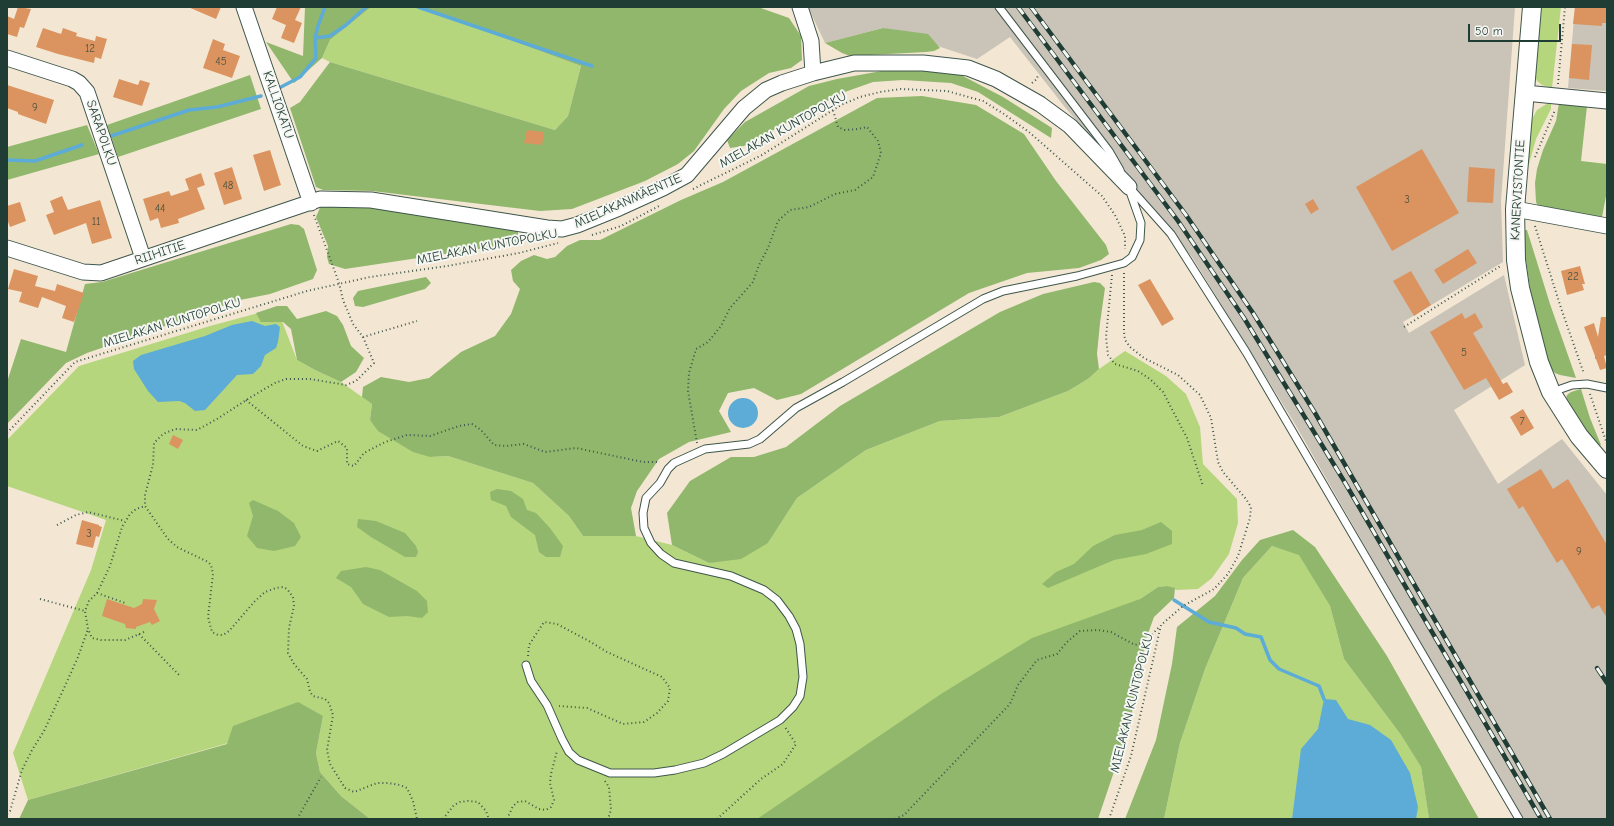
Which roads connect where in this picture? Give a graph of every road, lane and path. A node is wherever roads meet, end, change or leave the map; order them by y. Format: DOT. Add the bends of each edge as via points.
graph roads {
  1 [pos="244,7"];
  2 [pos="800,7"];
  3 [pos="999,7"];
  4 [pos="1532,7"];
  5 [pos="1565,7"];
  6 [pos="7,58"];
  7 [pos="1042,63"];
  8 [pos="813,73"];
  9 [pos="1558,91"];
  10 [pos="1023,93"];
  11 [pos="1524,94"];
  12 [pos="1607,101"];
  13 [pos="1555,108"];
  14 [pos="833,110"];
  15 [pos="1533,163"];
  16 [pos="1129,187"];
  17 [pos="690,190"];
  18 [pos="311,203"];
  19 [pos="663,204"];
  20 [pos="1523,210"];
  21 [pos="1607,226"];
  22 [pos="588,236"];
  23 [pos="565,242"];
  24 [pos="7,248"];
  25 [pos="143,258"];
  26 [pos="1516,260"];
  27 [pos="1124,263"];
  28 [pos="1112,266"];
  29 [pos="339,283"];
  30 [pos="417,321"];
  31 [pos="1404,327"];
  32 [pos="363,337"];
  33 [pos="1587,384"];
  34 [pos="1607,388"];
  35 [pos="1552,392"];
  36 [pos="246,400"];
  37 [pos="7,433"];
  38 [pos="1607,444"];
  39 [pos="699,452"];
  40 [pos="674,463"];
  41 [pos="1607,469"];
  42 [pos="1203,486"];
  43 [pos="145,506"];
  44 [pos="125,521"];
  45 [pos="57,525"];
  46 [pos="97,593"];
  47 [pos="40,599"];
  48 [pos="125,603"];
  49 [pos="85,610"];
  50 [pos="1161,625"];
  51 [pos="88,629"];
  52 [pos="144,632"];
  53 [pos="139,634"];
  54 [pos="526,665"];
  55 [pos="180,676"];
  56 [pos="547,705"];
  57 [pos="780,720"];
  58 [pos="562,739"];
  59 [pos="593,767"];
  60 [pos="321,777"];
  61 [pos="7,814"];
  62 [pos="298,819"];
  63 [pos="417,819"];
  64 [pos="443,819"];
  65 [pos="489,819"];
  66 [pos="507,819"];
  67 [pos="608,819"];
  68 [pos="717,819"];
  69 [pos="895,819"];
  70 [pos="1109,819"];
  71 [pos="1519,819"];
  1 -- 18 [label="street, KALLIOKATU"];
  2 -- 8 [label="street" via="811,41"];
  3 -- 7 [label="lane"];
  4 -- 11 [label="street, KANERVISTONTIE"];
  5 -- 9 [label="path"];
  6 -- 25 [label="street, SARAPOLKU" via="72,79 87,92"];
  7 -- 10 [label="path" via="1036,79"];
  7 -- 16 [label="lane" via="1109,151"];
  8 -- 10 [label="street, MIELAKANMÄENTIE" via="854,63 923,63 968,68"];
  8 -- 18 [label="street, MIELAKANMÄENTIE" via="766,90 744,108 687,175 618,208 562,229 371,200 320,199"];
  10 -- 16 [label="street, MIELAKANMÄENTIE" via="1070,126"];
  11 -- 12 [label="street"];
  11 -- 20 [label="street, KANERVISTONTIE"];
  13 -- 15 [label="path"];
  14 -- 17 [label="path, MIELAKAN KUNTOPOLKU" via="762,155"];
  14 -- 27 [label="path, MIELAKAN KUNTOPOLKU" via="860,98 901,89 947,91 984,101 1029,132 1102,196 1125,236"];
  14 -- 39 [label="path" via="838,127 845,130 867,127 878,141 881,153 876,171 873,178 855,190 835,194 809,207 790,210 778,221 768,248 758,264 753,282 730,308 721,326 708,342 696,349 689,373 688,391"];
  16 -- 27 [label="lane" via="1141,223 1140,240 1132,257"];
  16 -- 71 [label="lane" via="1172,234 1246,352"];
  18 -- 25 [label="street, RIIHITIE"];
  18 -- 29 [label="path"];
  19 -- 22 [label="path" via="621,226"];
  20 -- 21 [label="street"];
  20 -- 26 [label="street, KANERVISTONTIE"];
  20 -- 33 [label="path" via="1555,290"];
  23 -- 29 [label="path, MIELAKAN KUNTOPOLKU" via="504,256"];
  24 -- 25 [label="street, RIIHITIE" via="82,272 101,272"];
  26 -- 31 [label="path" via="1501,266"];
  26 -- 35 [label="street, KANERVISTONTIE" via="1535,347"];
  27 -- 28 [label="lane"];
  27 -- 50 [label="path, MIELAKAN KUNTOPOLKU" via="1125,340 1130,348 1178,375 1200,395 1211,418 1218,462 1251,507 1238,556 1228,574 1214,589 1183,606"];
  28 -- 39 [label="lane" via="1003,291 983,299 796,408 760,439 749,444 705,449"];
  28 -- 42 [label="path" via="1106,337 1108,355 1115,364 1138,371 1163,392 1187,438"];
  29 -- 32 [label="path" via="353,324"];
  29 -- 37 [label="path, MIELAKAN KUNTOPOLKU" via="308,290 75,362"];
  30 -- 32 [label="path"];
  32 -- 36 [label="path" via="374,363 356,381 346,385 310,379 286,379"];
  33 -- 34 [label="lane"];
  33 -- 35 [label="lane" via="1572,385"];
  33 -- 38 [label="path"];
  35 -- 41 [label="street, KANERVISTONTIE" via="1579,436"];
  36 -- 40 [label="path" via="303,446 317,451 338,441 347,448 348,464 354,466 364,453 384,442 407,435 430,436 472,424 494,444 524,444 545,452 576,448 643,462"];
  36 -- 43 [label="path" via="197,430 175,429 163,434 154,443 153,465 145,495"];
  39 -- 40 [label="lane"];
  40 -- 57 [label="lane" via="646,498 644,528 650,543 660,554 674,563 731,576 764,590 777,600 789,616 800,644 803,677 800,696 794,707"];
  43 -- 44 [label="path" via="136,509"];
  43 -- 63 [label="path" via="168,539 211,566 213,574 208,617 212,632 223,635 229,631 265,592 283,587 287,589 293,597 294,606 289,628 288,653 307,678 310,692 329,703 333,715 327,750 330,764 345,788 354,792 377,783 388,782 407,788"];
  44 -- 45 [label="path" via="88,512"];
  44 -- 46 [label="path" via="110,566"];
  46 -- 48 [label="path"];
  46 -- 49 [label="path"];
  47 -- 49 [label="path"];
  49 -- 51 [label="path"];
  50 -- 69 [label="path" via="1146,642 1135,645 1112,632 1080,631 1057,654 1037,660 1018,685 1010,704 904,815"];
  50 -- 70 [label="path, MIELAKAN KUNTOPOLKU" via="1131,756"];
  51 -- 53 [label="path" via="92,638 101,640 125,640"];
  51 -- 61 [label="path" via="44,731 22,770"];
  52 -- 53 [label="path"];
  53 -- 55 [label="path"];
  54 -- 56 [label="lane" via="531,681"];
  54 -- 56 [label="path" via="529,645 544,622 557,624 607,652 662,677 670,688 668,701 644,722 624,724 587,708"];
  56 -- 58 [label="lane"];
  57 -- 59 [label="lane" via="704,763 654,773 610,773"];
  57 -- 68 [label="path" via="796,744 783,764 761,779"];
  58 -- 59 [label="lane" via="569,752 578,760"];
  58 -- 66 [label="path" via="551,774 550,783 554,800 551,807 546,810 525,801 518,802 513,806"];
  59 -- 67 [label="path" via="609,787"];
  60 -- 62 [label="path"];
  64 -- 65 [label="path" via="454,806 468,801 478,802"];
}
